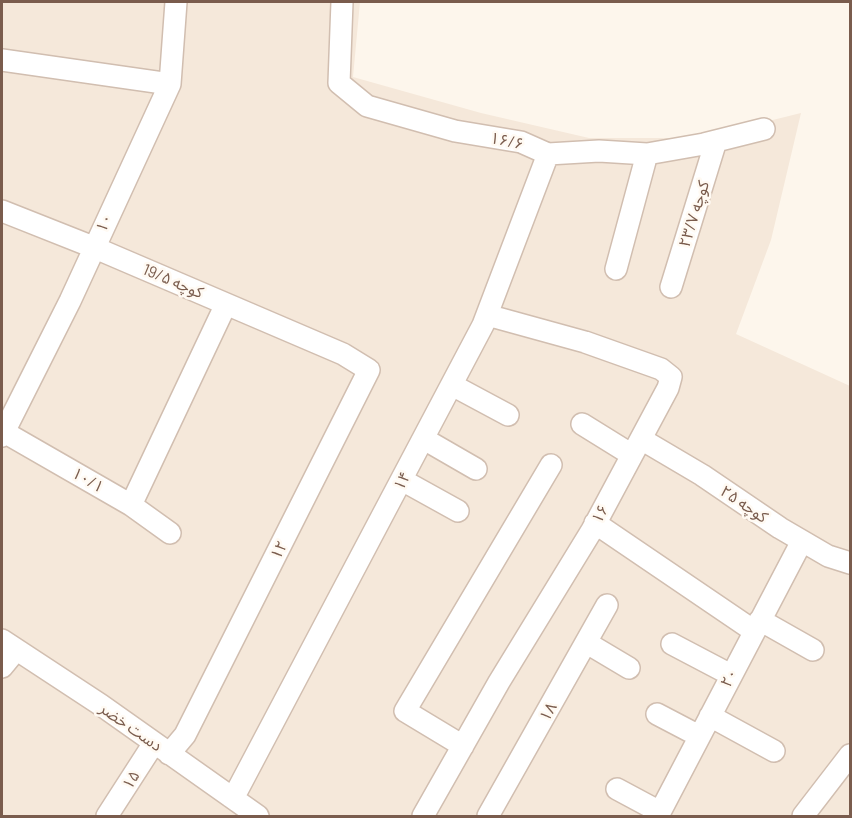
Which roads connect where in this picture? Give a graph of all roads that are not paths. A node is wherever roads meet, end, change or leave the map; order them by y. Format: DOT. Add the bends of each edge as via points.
graph roads {
  1 [pos="176,2"];
  2 [pos="342,2"];
  3 [pos="2,60"];
  4 [pos="170,84"];
  5 [pos="764,129"];
  6 [pos="716,141"];
  7 [pos="548,154"];
  8 [pos="647,154"];
  9 [pos="2,211"];
  10 [pos="93,247"];
  11 [pos="616,269"];
  12 [pos="671,287"];
  13 [pos="226,304"];
  14 [pos="487,315"];
  15 [pos="343,354"];
  16 [pos="452,385"];
  17 [pos="8,408"];
  18 [pos="508,415"];
  19 [pos="582,424"];
  20 [pos="3,434"];
  21 [pos="424,439"];
  22 [pos="637,447"];
  23 [pos="551,465"];
  24 [pos="476,469"];
  25 [pos="402,480"];
  26 [pos="131,505"];
  27 [pos="458,511"];
  28 [pos="595,524"];
  29 [pos="170,533"];
  30 [pos="802,541"];
  31 [pos="850,563"];
  32 [pos="607,605"];
  33 [pos="757,626"];
  34 [pos="586,643"];
  35 [pos="672,644"];
  36 [pos="9,645"];
  37 [pos="813,650"];
  38 [pos="2,667"];
  39 [pos="629,668"];
  40 [pos="731,675"];
  41 [pos="657,714"];
  42 [pos="710,716"];
  43 [pos="699,736"];
  44 [pos="463,746"];
  45 [pos="162,748"];
  46 [pos="774,751"];
  47 [pos="850,756"];
  48 [pos="617,789"];
  49 [pos="243,809"];
  50 [pos="659,814"];
  51 [pos="107,816"];
  52 [pos="423,816"];
  53 [pos="488,816"];
  54 [pos="803,816"];
  1 -- 4 [label="street, ۱۰"];
  2 -- 7 [label="street, ۱۶/۶" via="339,83 367,106 455,131 521,142"];
  3 -- 4 [label="street"];
  4 -- 10 [label="street, ۱۰"];
  5 -- 6 [label="street, ۱۶/۶"];
  6 -- 8 [label="street, ۱۶/۶"];
  6 -- 12 [label="street, کوچه ۲۳/۷"];
  7 -- 8 [label="street, ۱۶/۶"];
  7 -- 14 [label="street, ۱۴"];
  8 -- 11 [label="street"];
  9 -- 10 [label="street, کوچه 19/۵"];
  10 -- 13 [label="street, کوچه 19/۵"];
  10 -- 17 [label="street, ۱۰" via="70,301"];
  13 -- 15 [label="street, کوچه 19/۵"];
  13 -- 26 [label="street"];
  14 -- 16 [label="street, ۱۴"];
  14 -- 22 [label="street, ۱۶" via="585,342 661,369 671,377"];
  15 -- 45 [label="street, ۱۲" via="369,370 185,735"];
  16 -- 18 [label="street"];
  16 -- 21 [label="street, ۱۴"];
  17 -- 20 [label="street, ۱۰"];
  19 -- 22 [label="street, کوچه ۲۵"];
  20 -- 26 [label="street, ۱۰/۱"];
  21 -- 24 [label="street"];
  21 -- 25 [label="street, ۱۴"];
  22 -- 28 [label="street, ۱۶"];
  22 -- 30 [label="street, کوچه ۲۵" via="702,475"];
  23 -- 44 [label="street" via="405,711"];
  25 -- 27 [label="street"];
  25 -- 49 [label="street, ۱۴" via="238,789"];
  26 -- 29 [label="street, ۱۰/۱"];
  28 -- 33 [label="street"];
  28 -- 44 [label="street, ۱۶"];
  30 -- 31 [label="street, کوچه ۲۵"];
  30 -- 33 [label="street, ۲۰"];
  32 -- 34 [label="street, ۱۸"];
  33 -- 37 [label="street"];
  33 -- 40 [label="street, ۲۰"];
  34 -- 39 [label="street"];
  34 -- 53 [label="street, ۱۸"];
  35 -- 40 [label="street"];
  36 -- 38 [label="street"];
  36 -- 45 [label="street, دست خضر"];
  40 -- 42 [label="street, ۲۰"];
  41 -- 43 [label="street"];
  42 -- 43 [label="street, ۲۰"];
  42 -- 46 [label="street"];
  43 -- 50 [label="street, ۲۰"];
  44 -- 52 [label="street, ۱۶"];
  45 -- 49 [label="street, دست خضر"];
  45 -- 51 [label="street, ۱۵"];
  47 -- 54 [label="street"];
  48 -- 50 [label="street"];
}
